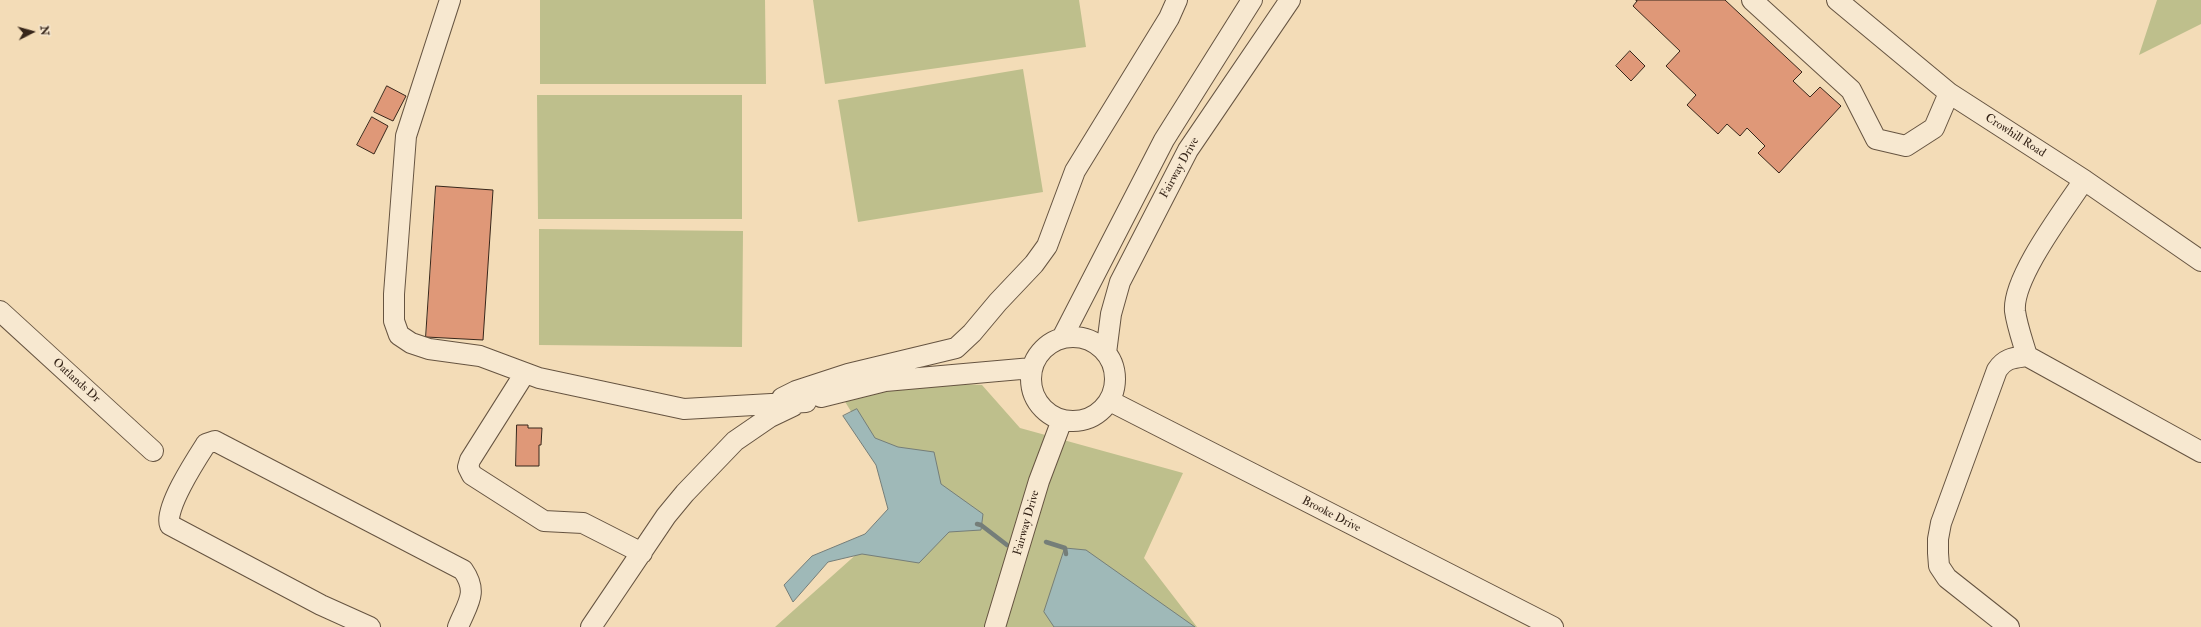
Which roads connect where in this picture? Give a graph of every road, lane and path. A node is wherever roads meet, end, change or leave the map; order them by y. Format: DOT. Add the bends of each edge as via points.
graph roads {
  1 [pos="450,0"];
  2 [pos="1177,0"];
  3 [pos="1252,0"];
  4 [pos="1290,0"];
  5 [pos="1752,0"];
  6 [pos="1837,0"];
  7 [pos="1950,93"];
  8 [pos="2084,180"];
  9 [pos="2201,260"];
  10 [pos="0,311"];
  11 [pos="1062,338"];
  12 [pos="1106,353"];
  13 [pos="2027,356"];
  14 [pos="1032,368"];
  15 [pos="525,373"];
  16 [pos="1110,401"];
  17 [pos="806,402"];
  18 [pos="770,404"];
  19 [pos="1062,420"];
  20 [pos="153,451"];
  21 [pos="2201,452"];
  22 [pos="642,553"];
  23 [pos="370,627"];
  24 [pos="458,627"];
  25 [pos="591,627"];
  26 [pos="995,627"];
  27 [pos="1553,627"];
  28 [pos="2009,627"];
  1 -- 15 [label="street" via="406,136 394,321 399,335 411,343 429,349 480,356"];
  2 -- 18 [label="street" via="1169,18 1075,171 1047,246 972,333 956,348 848,374 796,391"];
  3 -- 11 [label="street" via="1164,140"];
  4 -- 12 [label="street, Fairway Drive" via="1188,150 1120,282 1111,314"];
  5 -- 7 [label="street" via="1851,90 1876,139 1906,146 1934,128"];
  6 -- 7 [label="street, Crowhill Road"];
  7 -- 8 [label="street, Crowhill Road"];
  8 -- 9 [label="street, Crowhill Road"];
  8 -- 13 [label="street" via="2020,283 2015,311"];
  10 -- 20 [label="street, Oatlands Dr"];
  11 -- 12 [label="street" via="1086,339 1097,344"];
  11 -- 14 [label="street" via="1043,349"];
  12 -- 16 [label="street" via="1115,375 1115,387"];
  13 -- 21 [label="street"];
  13 -- 28 [label="street" via="2010,358 1997,370 1938,539 1939,566 1947,578"];
  14 -- 17 [label="street" via="885,381 861,385"];
  14 -- 19 [label="street" via="1031,379 1036,400 1043,409"];
  15 -- 18 [label="street" via="684,409"];
  15 -- 22 [label="street" via="470,460 468,467 472,475 544,521 583,523"];
  16 -- 19 [label="street" via="1090,418 1076,422"];
  16 -- 27 [label="street, Brooke Drive"];
  17 -- 18 [label="street"];
  17 -- 22 [label="street" via="770,417 735,442 685,493 666,516"];
  19 -- 26 [label="street, Fairway Drive" via="1039,481"];
  22 -- 25 [label="street"];
  23 -- 24 [label="street" via="170,525 168,515 187,474 206,444 215,441 463,570 468,578 472,597"];
}
